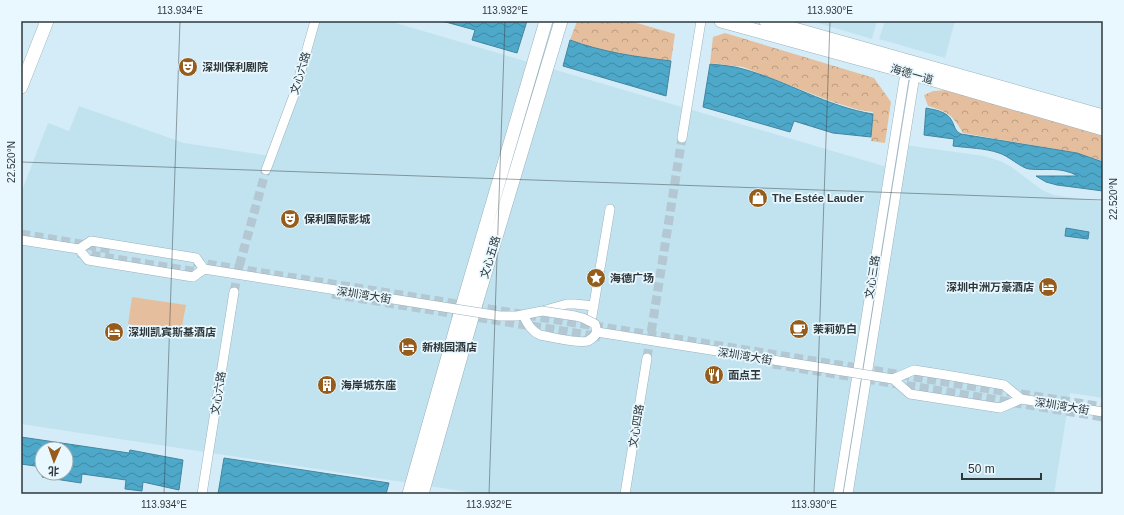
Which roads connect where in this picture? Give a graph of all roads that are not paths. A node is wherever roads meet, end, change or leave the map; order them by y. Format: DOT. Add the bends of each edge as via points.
graph roads {
  1 [pos="46,21"];
  2 [pos="315,21"];
  3 [pos="546,21"];
  4 [pos="561,21"];
  5 [pos="701,21"];
  6 [pos="721,21"];
  7 [pos="766,21"];
  8 [pos="911,67"];
  9 [pos="21,87"];
  10 [pos="1103,116"];
  11 [pos="1103,129"];
  12 [pos="682,138"];
  13 [pos="266,170"];
  14 [pos="610,209"];
  15 [pos="21,240"];
  16 [pos="80,249"];
  17 [pos="204,268"];
  18 [pos="234,292"];
  19 [pos="542,311"];
  20 [pos="592,314"];
  21 [pos="523,315"];
  22 [pos="597,332"];
  23 [pos="647,358"];
  24 [pos="893,379"];
  25 [pos="1021,399"];
  26 [pos="1103,412"];
  27 [pos="202,494"];
  28 [pos="409,494"];
  29 [pos="422,494"];
  30 [pos="625,494"];
  31 [pos="838,494"];
  32 [pos="848,494"];
  1 -- 9 [label="street"];
  2 -- 13 [label="street, 文心六路" via="294,95"];
  3 -- 28 [label="street, 文心五路"];
  4 -- 29 [label="street, 文心五路"];
  5 -- 12 [label="street"];
  6 -- 8 [label="street, 海德一道"];
  7 -- 8 [label="street, 海德一道"];
  8 -- 10 [label="street, 海德一道"];
  8 -- 11 [label="street, 海德一道"];
  8 -- 31 [label="street, 文心三路"];
  8 -- 32 [label="street, 文心三路"];
  14 -- 20 [label="street"];
  15 -- 16 [label="street, 深圳湾大街, bridge"];
  16 -- 17 [label="street, 深圳湾大街, bridge" via="91,242 118,246 196,258"];
  16 -- 17 [label="street, bridge" via="88,260 193,277"];
  17 -- 21 [label="street, 深圳湾大街, bridge" via="500,316"];
  18 -- 27 [label="street, 文心六路"];
  19 -- 20 [label="street, 深圳湾大街, bridge" via="579,316"];
  19 -- 20 [label="street, bridge" via="575,304"];
  19 -- 21 [label="street, 深圳湾大街, bridge"];
  20 -- 22 [label="street, bridge"];
  21 -- 22 [label="street, bridge" via="530,328 540,335 584,341 593,338"];
  22 -- 24 [label="street, 深圳湾大街, bridge"];
  23 -- 30 [label="street, 文心四路"];
  24 -- 25 [label="street, 深圳湾大街, bridge" via="914,370 1004,385"];
  24 -- 25 [label="street, 深圳湾大街, bridge" via="910,394 1000,408"];
  25 -- 26 [label="street, 深圳湾大街, bridge"];
}
